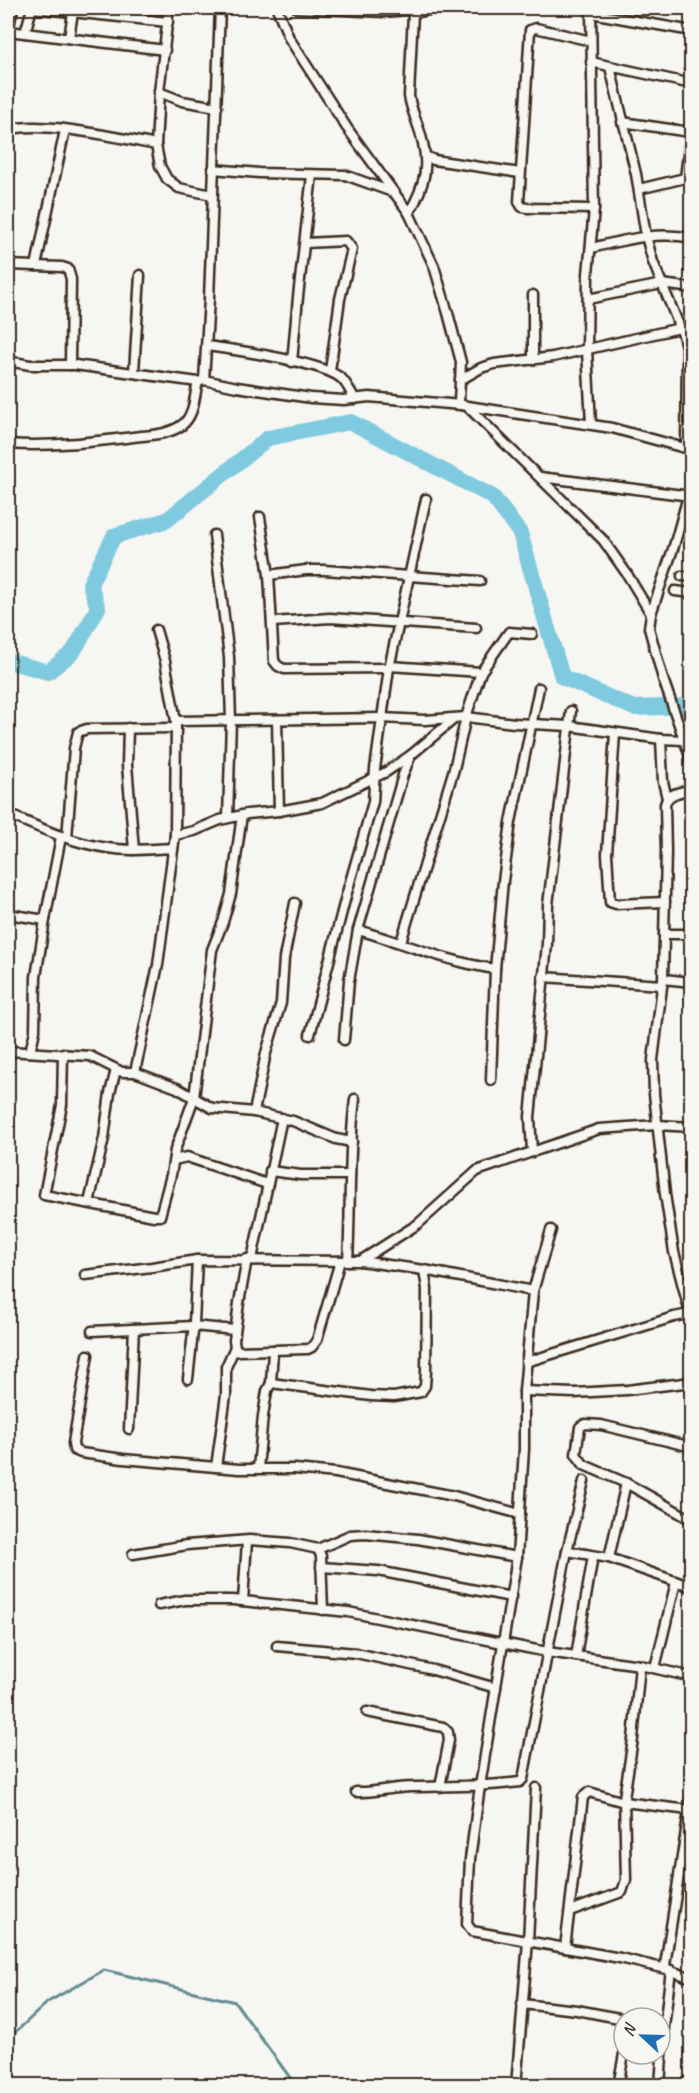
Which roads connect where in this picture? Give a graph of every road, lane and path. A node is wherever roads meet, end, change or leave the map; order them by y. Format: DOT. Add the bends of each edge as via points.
graph roads {
  1 [pos="13,8"];
  2 [pos="32,8"];
  3 [pos="44,8"];
  4 [pos="169,8"];
  5 [pos="220,8"];
  6 [pos="277,8"];
  7 [pos="297,8"];
  8 [pos="439,8"];
  9 [pos="591,10"];
  10 [pos="73,12"];
  11 [pos="413,13"];
  12 [pos="168,22"];
  13 [pos="8,31"];
  14 [pos="692,31"];
  15 [pos="25,33"];
  16 [pos="69,38"];
  17 [pos="591,41"];
  18 [pos="165,50"];
  19 [pos="591,62"];
  20 [pos="610,67"];
  21 [pos="692,84"];
  22 [pos="159,92"];
  23 [pos="217,107"];
  24 [pos="622,122"];
  25 [pos="691,128"];
  26 [pos="8,130"];
  27 [pos="65,130"];
  28 [pos="156,145"];
  29 [pos="427,157"];
  30 [pos="213,169"];
  31 [pos="520,173"];
  32 [pos="312,175"];
  33 [pos="688,181"];
  34 [pos="639,189"];
  35 [pos="395,194"];
  36 [pos="212,195"];
  37 [pos="594,209"];
  38 [pos="410,213"];
  39 [pos="646,236"];
  40 [pos="692,238"];
  41 [pos="305,243"];
  42 [pos="591,248"];
  43 [pos="8,265"];
  44 [pos="36,266"];
  45 [pos="140,275"];
  46 [pos="662,284"];
  47 [pos="692,288"];
  48 [pos="533,295"];
  49 [pos="588,299"];
  50 [pos="685,333"];
  51 [pos="207,346"];
  52 [pos="587,350"];
  53 [pos="534,360"];
  54 [pos="8,361"];
  55 [pos="292,362"];
  56 [pos="70,365"];
  57 [pos="330,371"];
  58 [pos="134,372"];
  59 [pos="460,380"];
  60 [pos="201,381"];
  61 [pos="355,399"];
  62 [pos="465,406"];
  63 [pos="591,424"];
  64 [pos="8,444"];
  65 [pos="689,449"];
  66 [pos="540,477"];
  67 [pos="692,482"];
  68 [pos="690,496"];
  69 [pos="426,499"];
  70 [pos="260,517"];
  71 [pos="214,535"];
  72 [pos="269,575"];
  73 [pos="410,576"];
  74 [pos="682,576"];
  75 [pos="692,577"];
  76 [pos="480,581"];
  77 [pos="675,591"];
  78 [pos="692,593"];
  79 [pos="651,614"];
  80 [pos="273,622"];
  81 [pos="399,624"];
  82 [pos="476,628"];
  83 [pos="156,630"];
  84 [pos="532,634"];
  85 [pos="389,667"];
  86 [pos="481,672"];
  87 [pos="539,688"];
  88 [pos="571,711"];
  89 [pos="466,717"];
  90 [pos="381,718"];
  91 [pos="454,718"];
  92 [pos="231,720"];
  93 [pos="277,720"];
  94 [pos="530,724"];
  95 [pos="176,725"];
  96 [pos="569,726"];
  97 [pos="128,728"];
  98 [pos="615,733"];
  99 [pos="661,739"];
  100 [pos="684,740"];
  101 [pos="411,755"];
  102 [pos="692,762"];
  103 [pos="374,778"];
  104 [pos="692,789"];
  105 [pos="667,798"];
  106 [pos="279,811"];
  107 [pos="8,814"];
  108 [pos="242,815"];
  109 [pos="228,818"];
  110 [pos="175,835"];
  111 [pos="64,838"];
  112 [pos="173,848"];
  113 [pos="134,850"];
  114 [pos="665,902"];
  115 [pos="295,903"];
  116 [pos="8,914"];
  117 [pos="45,920"];
  118 [pos="358,930"];
  119 [pos="664,934"];
  120 [pos="692,934"];
  121 [pos="401,942"];
  122 [pos="495,969"];
  123 [pos="543,977"];
  124 [pos="662,982"];
  125 [pos="692,982"];
  126 [pos="310,1035"];
  127 [pos="344,1040"];
  128 [pos="8,1051"];
  129 [pos="30,1052"];
  130 [pos="63,1053"];
  131 [pos="116,1070"];
  132 [pos="135,1072"];
  133 [pos="491,1080"];
  134 [pos="194,1098"];
  135 [pos="355,1099"];
  136 [pos="254,1112"];
  137 [pos="282,1118"];
  138 [pos="657,1125"];
  139 [pos="692,1126"];
  140 [pos="352,1142"];
  141 [pos="532,1151"];
  142 [pos="174,1160"];
  143 [pos="270,1171"];
  144 [pos="350,1175"];
  145 [pos="267,1184"];
  146 [pos="89,1203"];
  147 [pos="550,1230"];
  148 [pos="249,1259"];
  149 [pos="198,1260"];
  150 [pos="344,1261"];
  151 [pos="360,1262"];
  152 [pos="424,1270"];
  153 [pos="85,1275"];
  154 [pos="533,1291"];
  155 [pos="690,1318"];
  156 [pos="193,1326"];
  157 [pos="134,1329"];
  158 [pos="235,1330"];
  159 [pos="92,1331"];
  160 [pos="235,1347"];
  161 [pos="273,1350"];
  162 [pos="88,1355"];
  163 [pos="526,1362"];
  164 [pos="188,1379"];
  165 [pos="692,1382"];
  166 [pos="271,1383"];
  167 [pos="524,1390"];
  168 [pos="129,1429"];
  169 [pos="692,1446"];
  170 [pos="216,1467"];
  171 [pos="258,1468"];
  172 [pos="584,1481"];
  173 [pos="626,1483"];
  174 [pos="520,1514"];
  175 [pos="692,1520"];
  176 [pos="247,1541"];
  177 [pos="318,1548"];
  178 [pos="567,1551"];
  179 [pos="133,1554"];
  180 [pos="593,1556"];
  181 [pos="517,1557"];
  182 [pos="609,1558"];
  183 [pos="321,1567"];
  184 [pos="676,1582"];
  185 [pos="692,1587"];
  186 [pos="511,1597"];
  187 [pos="243,1601"];
  188 [pos="159,1605"];
  189 [pos="323,1610"];
  190 [pos="504,1644"];
  191 [pos="278,1646"];
  192 [pos="547,1652"];
  193 [pos="576,1656"];
  194 [pos="640,1665"];
  195 [pos="655,1668"];
  196 [pos="692,1677"];
  197 [pos="496,1688"];
  198 [pos="367,1712"];
  199 [pos="480,1786"];
  200 [pos="440,1787"];
  201 [pos="536,1788"];
  202 [pos="356,1792"];
  203 [pos="692,1792"];
  204 [pos="624,1802"];
  205 [pos="689,1810"];
  206 [pos="570,1911"];
  207 [pos="528,1941"];
  208 [pos="565,1948"];
  209 [pos="668,1970"];
  210 [pos="692,1978"];
  211 [pos="522,2004"];
  212 [pos="664,2006"];
  213 [pos="612,2017"];
  214 [pos="622,2066"];
  215 [pos="661,2066"];
  216 [pos="516,2085"];
  217 [pos="618,2085"];
  218 [pos="660,2085"];
  1 -- 13 [label="street"];
  2 -- 3 [label="street"];
  2 -- 15 [label="street"];
  3 -- 10 [label="street"];
  4 -- 12 [label="street"];
  5 -- 23 [label="street"];
  6 -- 35 [label="street" via="289,38"];
  7 -- 11 [label="street"];
  8 -- 11 [label="street"];
  9 -- 14 [label="street"];
  9 -- 17 [label="street"];
  10 -- 12 [label="street"];
  10 -- 16 [label="street"];
  11 -- 29 [label="street" via="409,96"];
  12 -- 18 [label="street"];
  13 -- 15 [label="street"];
  15 -- 16 [label="street"];
  16 -- 18 [label="street"];
  17 -- 19 [label="street"];
  17 -- 31 [label="street" via="536,28 530,30"];
  18 -- 22 [label="street"];
  19 -- 20 [label="street"];
  19 -- 37 [label="street"];
  20 -- 21 [label="street"];
  20 -- 24 [label="street"];
  22 -- 23 [label="street"];
  22 -- 28 [label="street"];
  23 -- 30 [label="street"];
  24 -- 25 [label="street"];
  24 -- 34 [label="street"];
  25 -- 33 [label="street"];
  26 -- 27 [label="street"];
  27 -- 28 [label="street"];
  27 -- 44 [label="street"];
  28 -- 36 [label="street" via="167,179 179,188"];
  29 -- 31 [label="street"];
  29 -- 38 [label="street" via="422,186"];
  30 -- 32 [label="street"];
  30 -- 36 [label="street"];
  31 -- 37 [label="street" via="522,207"];
  32 -- 35 [label="street" via="345,175"];
  32 -- 41 [label="street"];
  33 -- 34 [label="street"];
  34 -- 39 [label="street"];
  35 -- 38 [label="street"];
  36 -- 51 [label="street"];
  37 -- 42 [label="street"];
  38 -- 59 [label="street" via="437,275 460,362"];
  39 -- 40 [label="street"];
  39 -- 42 [label="street"];
  39 -- 46 [label="street"];
  41 -- 55 [label="street"];
  41 -- 57 [label="street" via="340,240 352,249"];
  42 -- 49 [label="street"];
  43 -- 44 [label="street"];
  44 -- 56 [label="street" via="68,269"];
  45 -- 58 [label="street"];
  46 -- 47 [label="street"];
  46 -- 49 [label="street"];
  46 -- 50 [label="street"];
  48 -- 53 [label="street"];
  49 -- 52 [label="street"];
  50 -- 52 [label="street"];
  50 -- 65 [label="street"];
  51 -- 55 [label="street"];
  51 -- 60 [label="street"];
  52 -- 53 [label="street"];
  52 -- 63 [label="street"];
  53 -- 59 [label="street" via="481,368"];
  54 -- 56 [label="street"];
  55 -- 57 [label="street"];
  56 -- 58 [label="street"];
  57 -- 61 [label="street" via="343,380"];
  58 -- 60 [label="street"];
  59 -- 62 [label="street"];
  60 -- 61 [label="street" via="311,398"];
  60 -- 64 [label="street" via="187,420 164,433 83,443"];
  61 -- 62 [label="street"];
  62 -- 63 [label="street"];
  62 -- 66 [label="street"];
  63 -- 65 [label="street"];
  66 -- 68 [label="street"];
  66 -- 79 [label="street" via="603,540"];
  67 -- 68 [label="street"];
  68 -- 79 [label="street"];
  69 -- 73 [label="street"];
  70 -- 72 [label="street"];
  71 -- 92 [label="street" via="229,657"];
  72 -- 73 [label="street" via="324,570"];
  72 -- 80 [label="street"];
  73 -- 76 [label="street"];
  73 -- 81 [label="street"];
  74 -- 75 [label="street"];
  77 -- 78 [label="street"];
  79 -- 100 [label="street" via="651,636"];
  80 -- 81 [label="street" via="330,618"];
  80 -- 85 [label="street" via="274,661 284,669"];
  81 -- 82 [label="street"];
  81 -- 85 [label="street"];
  83 -- 95 [label="street"];
  84 -- 86 [label="street" via="509,632"];
  85 -- 86 [label="street"];
  85 -- 90 [label="street"];
  86 -- 89 [label="street"];
  87 -- 94 [label="street"];
  88 -- 96 [label="street"];
  89 -- 91 [label="street"];
  89 -- 94 [label="street"];
  89 -- 121 [label="street"];
  90 -- 91 [label="street"];
  90 -- 93 [label="street"];
  90 -- 103 [label="street"];
  91 -- 101 [label="street"];
  92 -- 93 [label="street"];
  92 -- 95 [label="street"];
  92 -- 109 [label="street"];
  93 -- 106 [label="street"];
  94 -- 96 [label="street"];
  94 -- 122 [label="street" via="511,822"];
  95 -- 97 [label="street"];
  95 -- 110 [label="street"];
  96 -- 98 [label="street"];
  96 -- 123 [label="street"];
  97 -- 111 [label="street" via="78,732"];
  97 -- 113 [label="street"];
  98 -- 99 [label="street"];
  98 -- 114 [label="street" via="607,854 610,902"];
  99 -- 100 [label="street"];
  99 -- 105 [label="street"];
  100 -- 102 [label="street"];
  101 -- 103 [label="street"];
  101 -- 118 [label="street"];
  103 -- 106 [label="street" via="322,803"];
  103 -- 126 [label="street" via="368,824"];
  104 -- 105 [label="street"];
  105 -- 114 [label="street"];
  106 -- 108 [label="street"];
  107 -- 111 [label="street"];
  108 -- 109 [label="street"];
  108 -- 134 [label="street" via="231,894 212,950"];
  109 -- 110 [label="street"];
  110 -- 112 [label="street"];
  111 -- 113 [label="street"];
  111 -- 117 [label="street"];
  112 -- 113 [label="street"];
  112 -- 132 [label="street" via="158,965"];
  114 -- 119 [label="street"];
  115 -- 136 [label="street" via="284,958 281,1003"];
  116 -- 117 [label="street"];
  117 -- 129 [label="street"];
  118 -- 121 [label="street"];
  118 -- 127 [label="street"];
  119 -- 120 [label="street"];
  119 -- 124 [label="street"];
  121 -- 122 [label="street" via="435,956"];
  122 -- 133 [label="street"];
  123 -- 124 [label="street"];
  123 -- 141 [label="street" via="530,1117"];
  124 -- 125 [label="street"];
  124 -- 138 [label="street" via="653,1060"];
  128 -- 129 [label="street"];
  129 -- 130 [label="street"];
  130 -- 131 [label="street" via="90,1056"];
  130 -- 146 [label="street" via="62,1105 44,1195"];
  131 -- 132 [label="street"];
  131 -- 146 [label="street"];
  132 -- 134 [label="street"];
  134 -- 136 [label="street" via="212,1108"];
  134 -- 142 [label="street"];
  135 -- 140 [label="street"];
  136 -- 137 [label="street"];
  137 -- 140 [label="street"];
  137 -- 143 [label="street"];
  138 -- 139 [label="street"];
  138 -- 141 [label="street" via="598,1129"];
  138 -- 155 [label="street" via="674,1252"];
  140 -- 144 [label="street"];
  141 -- 151 [label="street" via="477,1171 418,1224"];
  142 -- 145 [label="street" via="187,1157"];
  142 -- 146 [label="street" via="160,1216"];
  143 -- 144 [label="street"];
  143 -- 145 [label="street"];
  144 -- 150 [label="street" via="351,1219"];
  145 -- 148 [label="street"];
  147 -- 154 [label="street"];
  148 -- 149 [label="street"];
  148 -- 150 [label="street"];
  148 -- 158 [label="street"];
  149 -- 153 [label="street"];
  149 -- 156 [label="street"];
  150 -- 151 [label="street"];
  150 -- 161 [label="street" via="312,1347"];
  151 -- 152 [label="street"];
  152 -- 154 [label="street"];
  152 -- 166 [label="street" via="426,1372 421,1392 371,1396"];
  154 -- 163 [label="street"];
  155 -- 163 [label="street" via="674,1317"];
  156 -- 157 [label="street"];
  156 -- 158 [label="street"];
  156 -- 164 [label="street"];
  157 -- 159 [label="street"];
  157 -- 168 [label="street"];
  158 -- 160 [label="street"];
  160 -- 161 [label="street" via="238,1351"];
  160 -- 170 [label="street" via="225,1367 226,1395"];
  161 -- 166 [label="street"];
  162 -- 170 [label="street" via="74,1450 123,1460"];
  163 -- 167 [label="street"];
  165 -- 167 [label="street" via="574,1393"];
  166 -- 171 [label="street"];
  167 -- 174 [label="street"];
  169 -- 173 [label="street" via="582,1424 578,1459"];
  170 -- 171 [label="street"];
  171 -- 174 [label="street" via="336,1473"];
  172 -- 178 [label="street"];
  173 -- 175 [label="street"];
  173 -- 182 [label="street"];
  174 -- 181 [label="street"];
  176 -- 177 [label="street"];
  176 -- 179 [label="street"];
  176 -- 187 [label="street"];
  177 -- 181 [label="street" via="350,1535 381,1534"];
  177 -- 183 [label="street"];
  178 -- 180 [label="street"];
  178 -- 192 [label="street"];
  180 -- 182 [label="street"];
  180 -- 193 [label="street"];
  181 -- 186 [label="street"];
  182 -- 184 [label="street"];
  183 -- 186 [label="street" via="378,1571"];
  183 -- 189 [label="street"];
  184 -- 185 [label="street"];
  184 -- 195 [label="street"];
  186 -- 190 [label="street"];
  187 -- 188 [label="street" via="185,1600"];
  187 -- 189 [label="street"];
  189 -- 190 [label="street"];
  190 -- 192 [label="street"];
  190 -- 197 [label="street"];
  191 -- 197 [label="street" via="356,1653"];
  192 -- 193 [label="street"];
  192 -- 199 [label="street" via="523,1779"];
  193 -- 194 [label="street"];
  194 -- 195 [label="street"];
  194 -- 204 [label="street"];
  195 -- 196 [label="street"];
  197 -- 199 [label="street"];
  198 -- 200 [label="street" via="443,1727 448,1732"];
  199 -- 200 [label="street"];
  199 -- 207 [label="street" via="470,1859 467,1924 472,1932"];
  200 -- 202 [label="street"];
  201 -- 207 [label="street"];
  203 -- 205 [label="street"];
  204 -- 205 [label="street"];
  204 -- 206 [label="street" via="624,1889"];
  204 -- 206 [label="street" via="589,1792 583,1797"];
  205 -- 209 [label="street" via="665,1960"];
  206 -- 208 [label="street"];
  207 -- 208 [label="street"];
  207 -- 211 [label="street"];
  208 -- 209 [label="street"];
  209 -- 210 [label="street"];
  209 -- 212 [label="street"];
  211 -- 213 [label="street"];
  211 -- 216 [label="street"];
  214 -- 217 [label="street"];
  215 -- 218 [label="street"];
}
